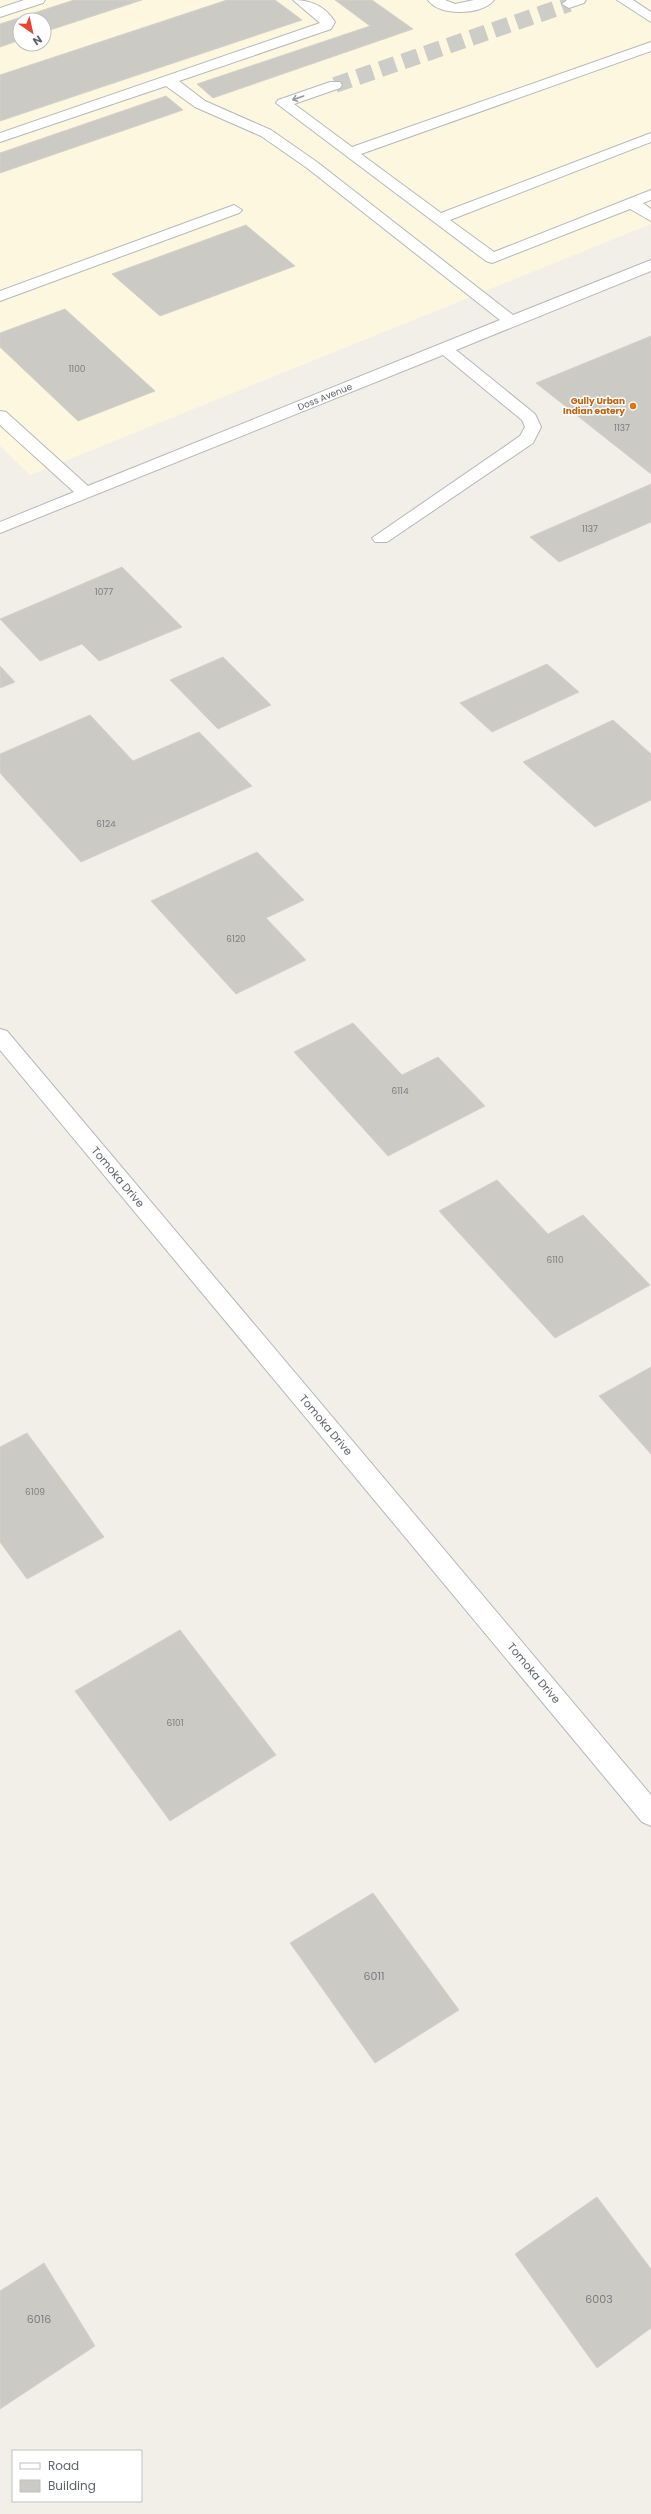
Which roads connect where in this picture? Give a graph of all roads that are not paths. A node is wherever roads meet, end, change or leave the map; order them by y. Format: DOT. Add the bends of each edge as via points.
graph roads {
  1 [pos="38,0"];
  2 [pos="300,0"];
  3 [pos="435,0"];
  4 [pos="487,0"];
  5 [pos="624,0"];
  6 [pos="0,13"];
  7 [pos="651,18"];
  8 [pos="651,46"];
  9 [pos="168,80"];
  10 [pos="335,85"];
  11 [pos="651,137"];
  12 [pos="0,138"];
  13 [pos="350,153"];
  14 [pos="651,194"];
  15 [pos="631,202"];
  16 [pos="234,210"];
  17 [pos="651,216"];
  18 [pos="439,218"];
  19 [pos="651,265"];
  20 [pos="0,296"];
  21 [pos="511,322"];
  22 [pos="444,348"];
  23 [pos="0,416"];
  24 [pos="86,494"];
  25 [pos="0,528"];
  26 [pos="381,538"];
  27 [pos="0,1036"];
  28 [pos="651,1814"];
  1 -- 6 [label="street"];
  2 -- 9 [label="street" via="326,19 326,26"];
  3 -- 4 [label="street" via="453,10"];
  5 -- 7 [label="street"];
  8 -- 13 [label="street"];
  9 -- 12 [label="street"];
  9 -- 21 [label="street" via="200,104 266,133 312,165"];
  10 -- 13 [label="street, one-way" via="283,103"];
  11 -- 18 [label="street"];
  13 -- 18 [label="street"];
  14 -- 15 [label="street"];
  15 -- 17 [label="street"];
  15 -- 18 [label="street" via="492,258"];
  16 -- 20 [label="street"];
  19 -- 21 [label="street, Doss Avenue"];
  21 -- 22 [label="street, Doss Avenue"];
  22 -- 24 [label="street, Doss Avenue"];
  22 -- 26 [label="street" via="530,418 533,427 527,439"];
  23 -- 24 [label="street"];
  24 -- 25 [label="street, Doss Avenue"];
  27 -- 28 [label="street, Tomoka Drive"];
}
